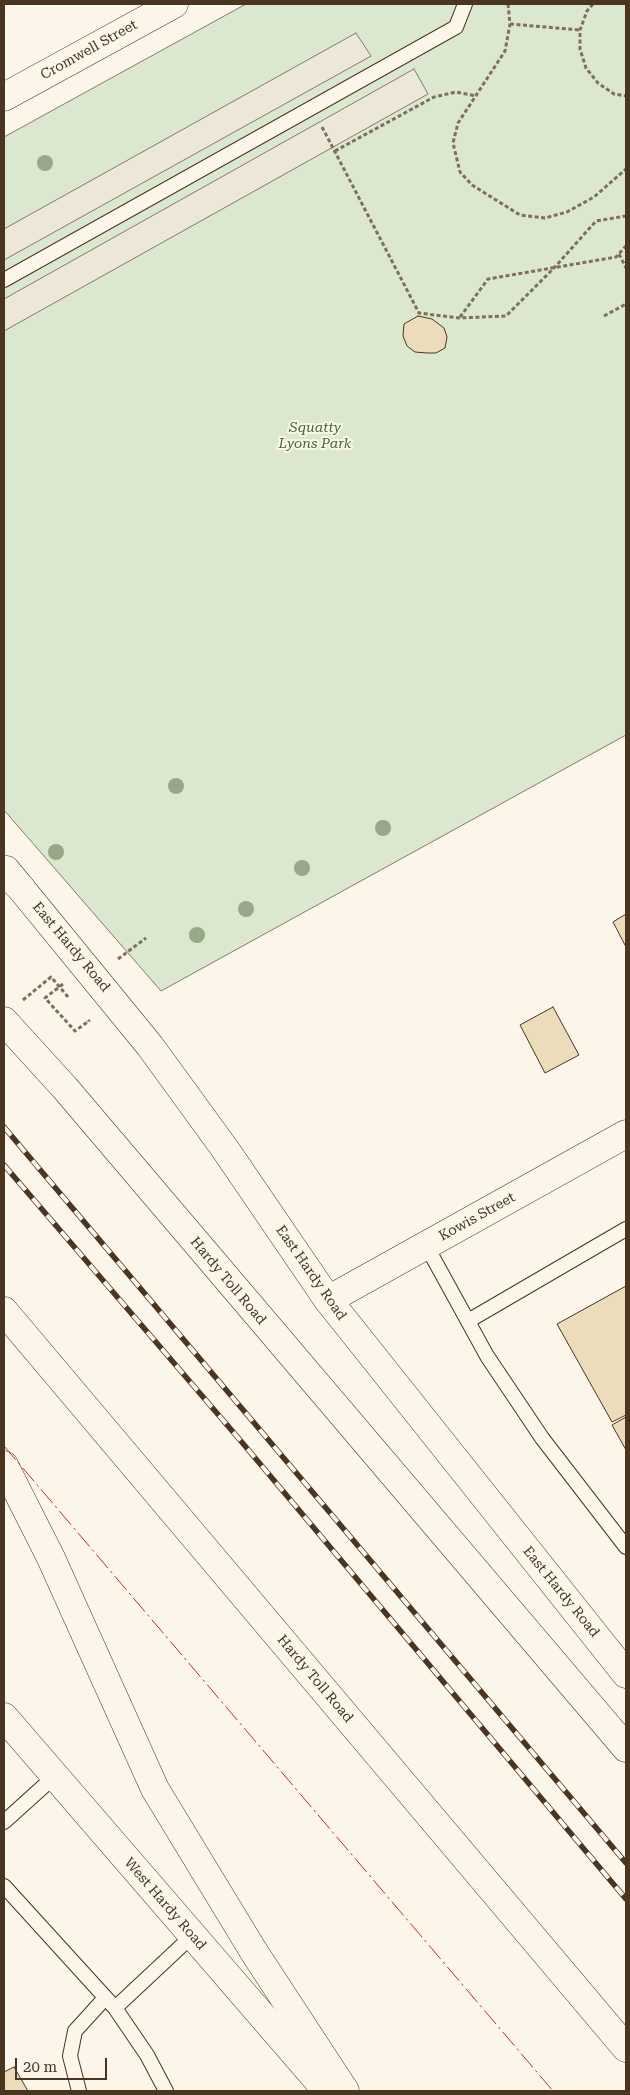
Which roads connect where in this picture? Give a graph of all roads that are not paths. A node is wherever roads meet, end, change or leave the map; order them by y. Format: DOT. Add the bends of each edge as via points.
graph roads {
  1 [pos="174,4"];
  2 [pos="465,4"];
  3 [pos="4,97"];
  4 [pos="4,280"];
  5 [pos="4,866"];
  6 [pos="12,880"];
  7 [pos="10,1013"];
  8 [pos="626,1134"];
  9 [pos="626,1229"];
  10 [pos="426,1245"];
  11 [pos="328,1300"];
  12 [pos="4,1310"];
  13 [pos="468,1321"];
  14 [pos="4,1465"];
  15 [pos="626,1547"];
  16 [pos="626,1674"];
  17 [pos="4,1718"];
  18 [pos="626,1748"];
  19 [pos="55,1776"];
  20 [pos="4,1822"];
  21 [pos="4,1886"];
  22 [pos="192,1936"];
  23 [pos="110,2003"];
  24 [pos="626,2048"];
  25 [pos="79,2091"];
  26 [pos="166,2091"];
  27 [pos="327,2091"];
  28 [pos="345,2091"];
  1 -- 3 [label="main road, Cromwell Street"];
  2 -- 4 [label="lane" via="456,27"];
  5 -- 6 [label="main road, East Hardy Road"];
  6 -- 11 [label="main road, East Hardy Road" via="86,965 150,1046"];
  7 -- 18 [label="main road, Hardy Toll Road" via="65,1088"];
  8 -- 10 [label="main road, Kowis Street"];
  9 -- 13 [label="lane"];
  10 -- 11 [label="main road, Kowis Street"];
  10 -- 13 [label="lane"];
  11 -- 16 [label="main road, East Hardy Road"];
  12 -- 24 [label="main road, Hardy Toll Road"];
  13 -- 15 [label="lane" via="487,1356 542,1438"];
  14 -- 28 [label="main road" via="51,1558 155,1789 254,1952"];
  17 -- 19 [label="main road, West Hardy Road"];
  19 -- 20 [label="lane"];
  19 -- 22 [label="main road, West Hardy Road"];
  21 -- 23 [label="lane"];
  22 -- 23 [label="lane"];
  22 -- 27 [label="main road, West Hardy Road"];
  23 -- 25 [label="lane" via="75,2031 70,2056"];
  23 -- 26 [label="lane" via="147,2055"];
}
